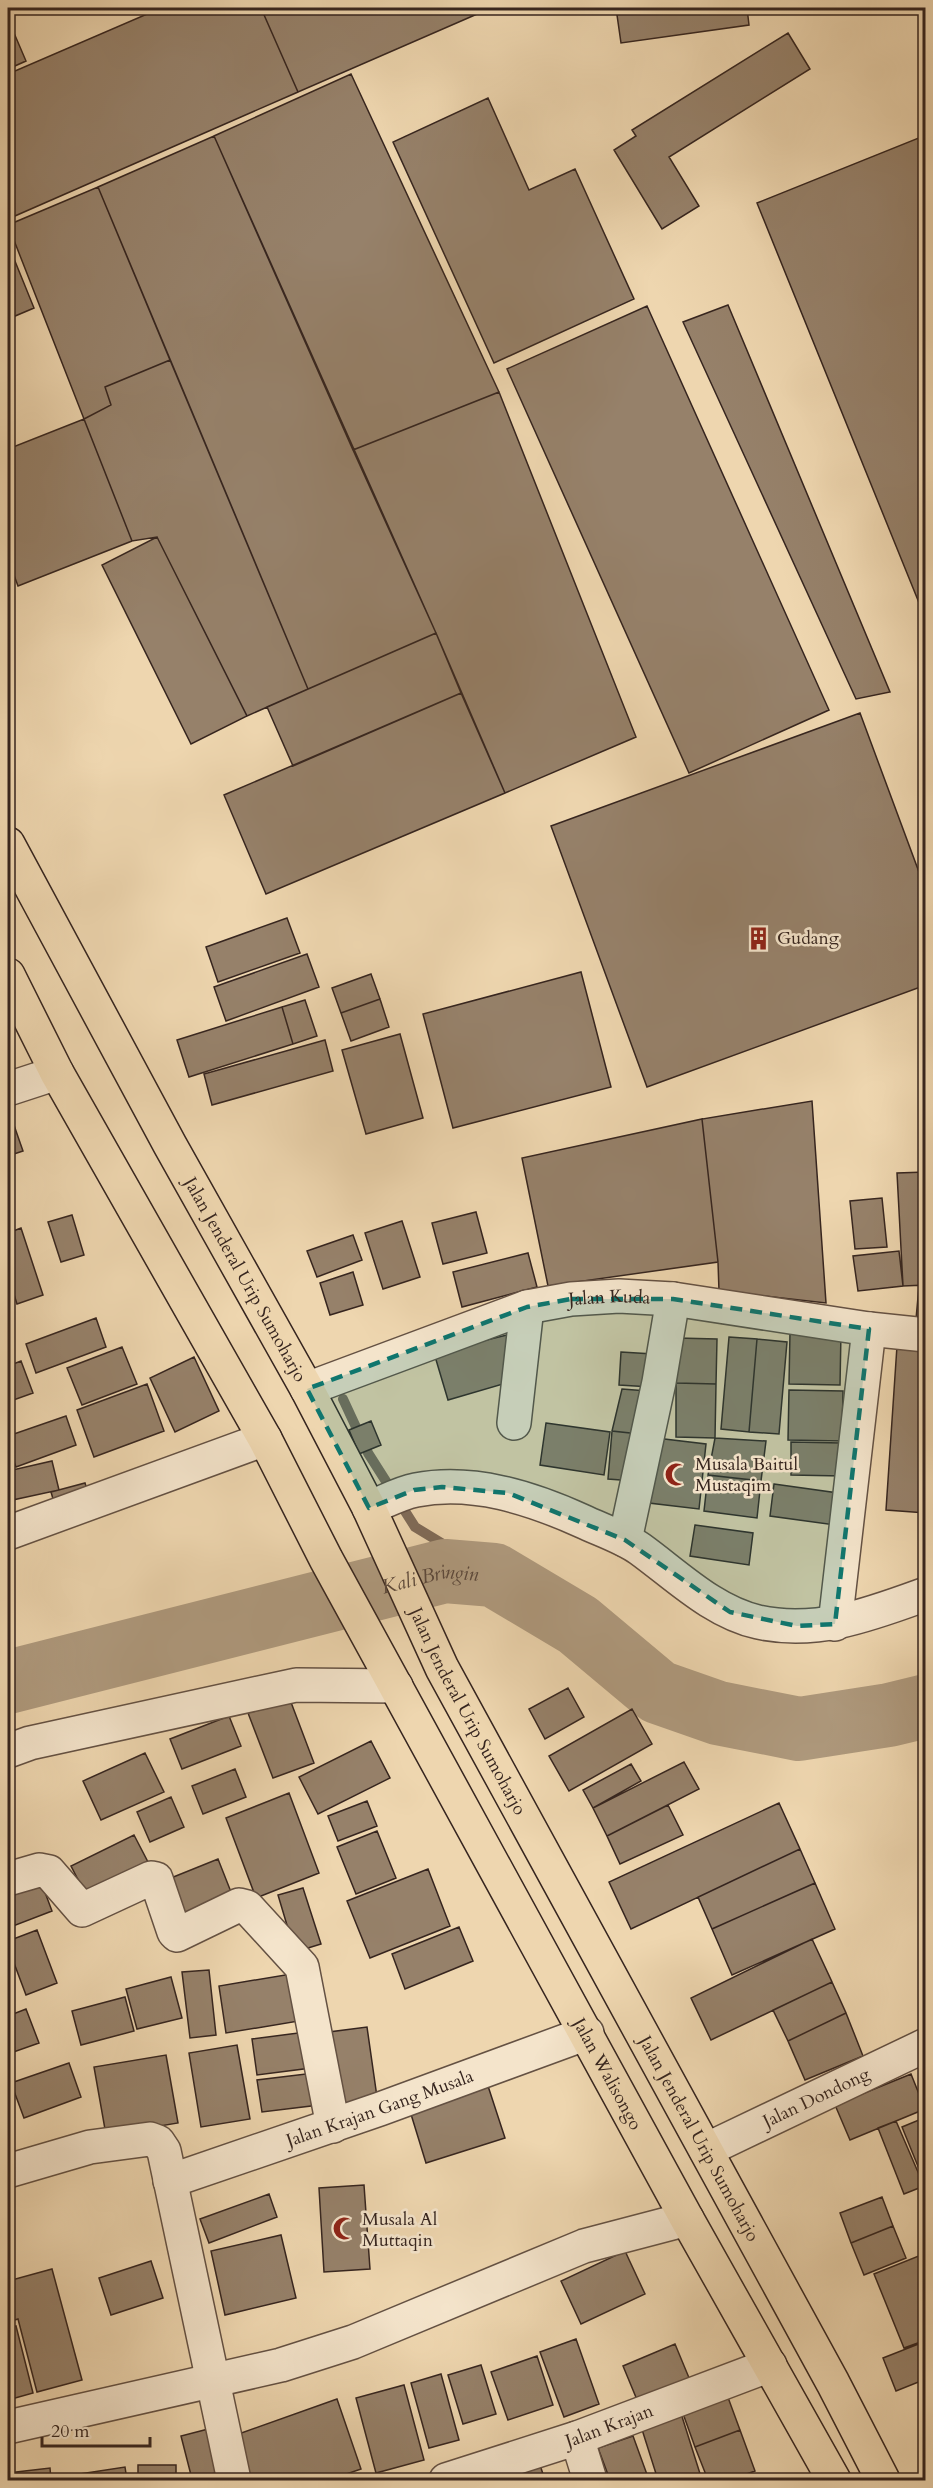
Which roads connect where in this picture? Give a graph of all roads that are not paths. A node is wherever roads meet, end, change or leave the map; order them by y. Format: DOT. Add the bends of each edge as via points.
graph roads {
  1 [pos="8,844"];
  2 [pos="16,881"];
  3 [pos="8,975"];
  4 [pos="57,1073"];
  5 [pos="8,1089"];
  6 [pos="673,1299"];
  7 [pos="527,1307"];
  8 [pos="869,1329"];
  9 [pos="926,1335"];
  10 [pos="307,1389"];
  11 [pos="514,1423"];
  12 [pos="265,1439"];
  13 [pos="390,1500"];
  14 [pos="8,1533"];
  15 [pos="625,1540"];
  16 [pos="926,1594"];
  17 [pos="835,1624"];
  18 [pos="391,1676"];
  19 [pos="8,1751"];
  20 [pos="8,1878"];
  21 [pos="587,2033"];
  22 [pos="926,2045"];
  23 [pos="333,2126"];
  24 [pos="706,2150"];
  25 [pos="8,2171"];
  26 [pos="170,2181"];
  27 [pos="687,2219"];
  28 [pos="770,2365"];
  29 [pos="212,2380"];
  30 [pos="8,2427"];
  31 [pos="577,2438"];
  32 [pos="234,2481"];
  33 [pos="446,2481"];
  34 [pos="590,2481"];
  35 [pos="834,2481"];
  36 [pos="884,2481"];
  1 -- 2 [label="highway, Jalan Jenderal Urip Sumoharjo"];
  2 -- 10 [label="highway, Jalan Jenderal Urip Sumoharjo"];
  3 -- 4 [label="highway"];
  4 -- 5 [label="street"];
  4 -- 12 [label="highway"];
  6 -- 7 [label="street, Jalan Kuda" via="619,1296"];
  6 -- 8 [label="street, Jalan Kuda"];
  6 -- 15 [label="street"];
  7 -- 10 [label="street, Jalan Kuda"];
  7 -- 11 [label="street"];
  8 -- 9 [label="street, Jalan Kuda"];
  8 -- 17 [label="street"];
  10 -- 13 [label="highway, Jalan Jenderal Urip Sumoharjo"];
  12 -- 14 [label="street"];
  12 -- 18 [label="highway, Jalan Walisongo"];
  13 -- 15 [label="street" via="453,1488 508,1493 546,1505"];
  13 -- 24 [label="highway, Jalan Jenderal Urip Sumoharjo" via="389,1549 442,1668"];
  15 -- 17 [label="street" via="730,1612 758,1622"];
  16 -- 17 [label="street"];
  18 -- 19 [label="street" via="296,1685"];
  18 -- 21 [label="highway, Jalan Walisongo"];
  20 -- 23 [label="street" via="39,1870 49,1872 82,1910 156,1879 177,1935 239,1905 247,1907 302,1967"];
  21 -- 23 [label="street, Jalan Krajan Gang Musala"];
  21 -- 27 [label="highway, Jalan Walisongo"];
  22 -- 24 [label="street, Jalan Dondong"];
  23 -- 26 [label="street, Jalan Krajan Gang Musala"];
  24 -- 36 [label="highway, Jalan Jenderal Urip Sumoharjo"];
  25 -- 26 [label="street" via="90,2147 150,2139 164,2151"];
  26 -- 29 [label="street"];
  27 -- 28 [label="highway, Jalan Walisongo"];
  27 -- 29 [label="street" via="584,2246 342,2345 281,2365"];
  28 -- 31 [label="street, Jalan Krajan"];
  28 -- 35 [label="highway, Jalan Walisongo"];
  29 -- 30 [label="street"];
  29 -- 32 [label="street"];
  31 -- 33 [label="street, Jalan Krajan"];
  31 -- 34 [label="street"];
}
